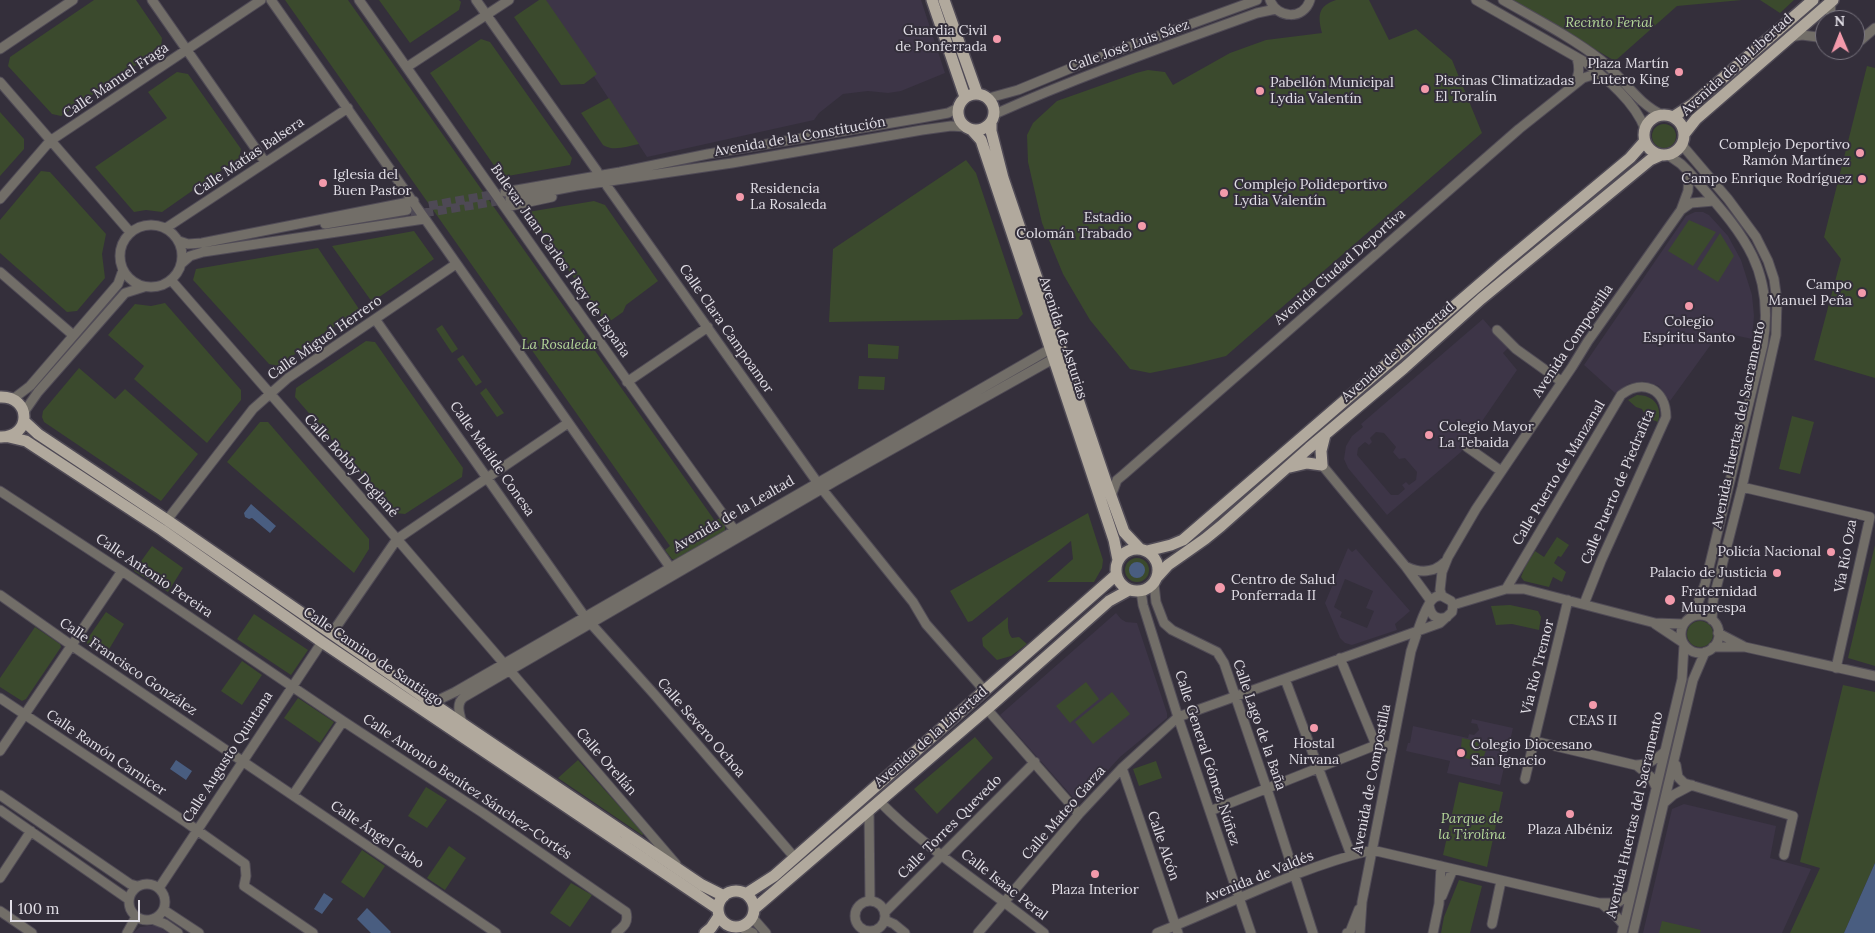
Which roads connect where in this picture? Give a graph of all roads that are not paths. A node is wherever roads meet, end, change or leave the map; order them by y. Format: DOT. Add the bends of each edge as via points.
graph roads {
  1 [pos="73,0"];
  2 [pos="152,0"];
  3 [pos="261,0"];
  4 [pos="272,0"];
  5 [pos="359,0"];
  6 [pos="476,0"];
  7 [pos="509,0"];
  8 [pos="932,0"];
  9 [pos="944,0"];
  10 [pos="1257,0"];
  11 [pos="1270,0"];
  12 [pos="1310,0"];
  13 [pos="1476,0"];
  14 [pos="1503,0"];
  15 [pos="1813,0"];
  16 [pos="1832,1"];
  17 [pos="1276,10"];
  18 [pos="487,15"];
  19 [pos="1789,37"];
  20 [pos="1815,37"];
  21 [pos="0,48"];
  22 [pos="187,49"];
  23 [pos="1578,58"];
  24 [pos="407,67"];
  25 [pos="1599,73"];
  26 [pos="0,82"];
  27 [pos="1574,85"];
  28 [pos="977,93"];
  29 [pos="965,97"];
  30 [pos="989,98"];
  31 [pos="348,108"];
  32 [pos="958,108"];
  33 [pos="1668,116"];
  34 [pos="993,119"];
  35 [pos="969,128"];
  36 [pos="1645,129"];
  37 [pos="1683,139"];
  38 [pos="50,141"];
  39 [pos="1645,141"];
  40 [pos="1665,155"];
  41 [pos="265,162"];
  42 [pos="597,171"];
  43 [pos="1689,172"];
  44 [pos="636,173"];
  45 [pos="607,186"];
  46 [pos="493,189"];
  47 [pos="0,199"];
  48 [pos="507,199"];
  49 [pos="1714,201"];
  50 [pos="414,202"];
  51 [pos="1681,210"];
  52 [pos="424,219"];
  53 [pos="166,228"];
  54 [pos="130,232"];
  55 [pos="253,233"];
  56 [pos="179,241"];
  57 [pos="256,244"];
  58 [pos="182,263"];
  59 [pos="456,264"];
  60 [pos="122,270"];
  61 [pos="0,272"];
  62 [pos="171,280"];
  63 [pos="144,287"];
  64 [pos="375,319"];
  65 [pos="708,326"];
  66 [pos="1497,330"];
  67 [pos="73,335"];
  68 [pos="1405,349"];
  69 [pos="1052,354"];
  70 [pos="1395,357"];
  71 [pos="1414,360"];
  72 [pos="1404,368"];
  73 [pos="627,382"];
  74 [pos="1562,382"];
  75 [pos="1648,387"];
  76 [pos="269,394"];
  77 [pos="0,397"];
  78 [pos="13,399"];
  79 [pos="24,416"];
  80 [pos="568,423"];
  81 [pos="1326,434"];
  82 [pos="2,438"];
  83 [pos="1467,447"];
  84 [pos="1322,465"];
  85 [pos="1288,468"];
  86 [pos="1501,471"];
  87 [pos="1102,472"];
  88 [pos="1126,472"];
  89 [pos="488,478"];
  90 [pos="819,486"];
  91 [pos="1742,487"];
  92 [pos="0,491"];
  93 [pos="1110,496"];
  94 [pos="166,520"];
  95 [pos="737,534"];
  96 [pos="397,539"];
  97 [pos="1143,550"];
  98 [pos="1118,560"];
  99 [pos="1446,562"];
  100 [pos="1406,567"];
  101 [pos="122,571"];
  102 [pos="673,571"];
  103 [pos="1116,576"];
  104 [pos="1156,580"];
  105 [pos="1506,589"];
  106 [pos="1135,591"];
  107 [pos="0,595"];
  108 [pos="1434,600"];
  109 [pos="1568,600"];
  110 [pos="1452,604"];
  111 [pos="1584,604"];
  112 [pos="1693,616"];
  113 [pos="1447,617"];
  114 [pos="587,620"];
  115 [pos="1712,620"];
  116 [pos="1655,624"];
  117 [pos="1683,624"];
  118 [pos="1418,632"];
  119 [pos="332,633"];
  120 [pos="1718,633"];
  121 [pos="1397,639"];
  122 [pos="322,642"];
  123 [pos="1683,643"];
  124 [pos="71,645"];
  125 [pos="1745,647"];
  126 [pos="1709,650"];
  127 [pos="1411,651"];
  128 [pos="1340,658"];
  129 [pos="506,667"];
  130 [pos="1836,668"];
  131 [pos="1875,676"];
  132 [pos="1285,679"];
  133 [pos="291,686"];
  134 [pos="985,691"];
  135 [pos="1237,697"];
  136 [pos="0,698"];
  137 [pos="432,703"];
  138 [pos="987,709"];
  139 [pos="25,715"];
  140 [pos="1178,717"];
  141 [pos="343,721"];
  142 [pos="462,722"];
  143 [pos="1534,741"];
  144 [pos="1376,745"];
  145 [pos="1392,746"];
  146 [pos="0,752"];
  147 [pos="1664,752"];
  148 [pos="1676,760"];
  149 [pos="242,761"];
  150 [pos="1034,762"];
  151 [pos="1635,765"];
  152 [pos="1122,768"];
  153 [pos="1318,769"];
  154 [pos="1525,779"];
  155 [pos="1692,785"];
  156 [pos="1656,787"];
  157 [pos="1267,789"];
  158 [pos="0,795"];
  159 [pos="293,795"];
  160 [pos="879,801"];
  161 [pos="1665,803"];
  162 [pos="0,810"];
  163 [pos="869,810"];
  164 [pos="1210,811"];
  165 [pos="1079,814"];
  166 [pos="31,830"];
  167 [pos="197,830"];
  168 [pos="1372,850"];
  169 [pos="942,854"];
  170 [pos="1351,855"];
  171 [pos="1784,855"];
  172 [pos="794,858"];
  173 [pos="1441,866"];
  174 [pos="1453,869"];
  175 [pos="682,871"];
  176 [pos="1295,875"];
  177 [pos="0,878"];
  178 [pos="1502,880"];
  179 [pos="137,886"];
  180 [pos="159,888"];
  181 [pos="746,894"];
  182 [pos="1630,895"];
  183 [pos="724,896"];
  184 [pos="1240,898"];
  185 [pos="128,899"];
  186 [pos="870,901"];
  187 [pos="1005,902"];
  188 [pos="1362,902"];
  189 [pos="1600,903"];
  190 [pos="1439,904"];
  191 [pos="164,910"];
  192 [pos="0,911"];
  193 [pos="718,912"];
  194 [pos="753,913"];
  195 [pos="885,916"];
  196 [pos="136,917"];
  197 [pos="152,920"];
  198 [pos="1492,924"];
  199 [pos="732,929"];
  200 [pos="1177,929"];
  201 [pos="1623,929"];
  202 [pos="869,932"];
  203 [pos="1348,932"];
  204 [pos="32,933"];
  205 [pos="127,933"];
  206 [pos="178,933"];
  207 [pos="199,933"];
  208 [pos="313,933"];
  209 [pos="496,933"];
  210 [pos="616,933"];
  211 [pos="705,933"];
  212 [pos="753,933"];
  213 [pos="766,933"];
  214 [pos="905,933"];
  215 [pos="978,933"];
  216 [pos="1044,933"];
  217 [pos="1157,933"];
  218 [pos="1251,933"];
  219 [pos="1313,933"];
  220 [pos="1360,933"];
  221 [pos="1433,933"];
  222 [pos="1634,933"];
  1 -- 21 [label="street"];
  2 -- 22 [label="street"];
  3 -- 22 [label="street, Calle Manuel Fraga"];
  4 -- 31 [label="street"];
  5 -- 24 [label="street, Bulevar Juan Carlos I Rey de España"];
  6 -- 18 [label="street"];
  7 -- 18 [label="street"];
  8 -- 29 [label="main road"];
  9 -- 28 [label="main road"];
  10 -- 30 [label="street, Calle José Luis Sáez"];
  11 -- 17 [label="street"];
  12 -- 17 [label="street, Calle José Luis Sáez" via="1300,13 1284,14"];
  13 -- 23 [label="street"];
  14 -- 33 [label="street" via="1590,52 1624,80 1650,110"];
  15 -- 33 [label="main road, Avenida de la Libertad" via="1693,104"];
  16 -- 19 [label="main road, Avenida de la Libertad"];
  17 -- 34 [label="street, Calle José Luis Sáez" via="1257,13 1125,61"];
  18 -- 24 [label="street"];
  18 -- 42 [label="street"];
  19 -- 20 [label="street"];
  19 -- 37 [label="main road, Avenida de la Libertad" via="1696,119"];
  22 -- 38 [label="street, Calle Manuel Fraga"];
  22 -- 41 [label="street"];
  23 -- 25 [label="street"];
  23 -- 27 [label="street" via="1580,68"];
  24 -- 46 [label="street, Bulevar Juan Carlos I Rey de España"];
  25 -- 27 [label="street, Avenida Ciudad Deportiva"];
  25 -- 36 [label="street" via="1633,107"];
  26 -- 38 [label="street"];
  27 -- 88 [label="street, Avenida Ciudad Deportiva"];
  28 -- 29 [label="main road"];
  28 -- 30 [label="main road"];
  29 -- 32 [label="main road"];
  30 -- 34 [label="main road" via="993,103"];
  31 -- 41 [label="street, Calle Matías Balsera"];
  31 -- 50 [label="street"];
  32 -- 35 [label="main road" via="959,119"];
  32 -- 44 [label="street, Avenida de la Constitución" via="921,118 708,154"];
  33 -- 36 [label="main road" via="1652,119"];
  33 -- 37 [label="main road" via="1681,124"];
  34 -- 35 [label="main road" via="982,129"];
  34 -- 87 [label="main road, Avenida de Asturias" via="991,131 1003,178"];
  35 -- 44 [label="street, Avenida de la Constitución" via="951,126"];
  35 -- 69 [label="main road, Avenida de Asturias" via="981,140"];
  36 -- 39 [label="main road"];
  37 -- 40 [label="main road" via="1676,151"];
  37 -- 91 [label="street, Avenida Huertas del Sacramento" via="1756,237 1774,279 1776,335"];
  38 -- 47 [label="street, Calle Manuel Fraga"];
  38 -- 54 [label="street"];
  39 -- 40 [label="main road" via="1654,152"];
  39 -- 68 [label="main road, Avenida de la Libertad" via="1630,158"];
  40 -- 43 [label="street, Avenida Huertas del Sacramento"];
  40 -- 71 [label="main road, Avenida de la Libertad" via="1650,160 1488,293"];
  41 -- 53 [label="street, Calle Matías Balsera"];
  42 -- 44 [label="street, Avenida de la Constitución"];
  42 -- 46 [label="street, Avenida de la Constitución"];
  43 -- 49 [label="street, Avenida Huertas del Sacramento"];
  43 -- 51 [label="street, Avenida Compostilla" via="1688,191"];
  44 -- 45 [label="street, Avenida de la Constitución"];
  44 -- 48 [label="street, Avenida de la Constitución"];
  45 -- 48 [label="street, Avenida de la Constitución"];
  45 -- 65 [label="street, Calle Clara Campoamor"];
  46 -- 48 [label="street, Bulevar Juan Carlos I Rey de España"];
  48 -- 73 [label="street, Bulevar Juan Carlos I Rey de España"];
  49 -- 51 [label="street" via="1692,203"];
  49 -- 112 [label="street, Avenida Huertas del Sacramento" via="1751,250 1760,276 1765,328 1704,584"];
  50 -- 52 [label="street"];
  50 -- 55 [label="street"];
  51 -- 74 [label="street, Avenida Compostilla"];
  52 -- 57 [label="street"];
  52 -- 59 [label="street"];
  53 -- 54 [label="street" via="152,224"];
  53 -- 56 [label="street"];
  54 -- 60 [label="street" via="120,250"];
  55 -- 56 [label="street" via="188,244"];
  55 -- 57 [label="street" via="409,212"];
  56 -- 58 [label="street"];
  57 -- 58 [label="street" via="196,254"];
  58 -- 62 [label="street"];
  59 -- 64 [label="street, Calle Miguel Herrero"];
  59 -- 80 [label="street"];
  60 -- 63 [label="street" via="133,282"];
  60 -- 67 [label="street" via="118,284"];
  61 -- 67 [label="street"];
  62 -- 63 [label="street" via="157,287"];
  62 -- 76 [label="street, Calle Bobby Deglané"];
  63 -- 79 [label="street" via="125,294 38,392"];
  64 -- 76 [label="street, Calle Miguel Herrero"];
  64 -- 89 [label="street, Calle Matilde Conesa"];
  65 -- 73 [label="street"];
  65 -- 90 [label="street, Calle Clara Campoamor"];
  66 -- 74 [label="street" via="1516,349"];
  67 -- 78 [label="street" via="30,386"];
  68 -- 70 [label="main road, Avenida de la Libertad"];
  68 -- 71 [label="main road"];
  69 -- 90 [label="street, Avenida de la Lealtad"];
  69 -- 98 [label="main road, Avenida de Asturias"];
  70 -- 72 [label="main road"];
  70 -- 97 [label="main road, Avenida de la Libertad" via="1183,540"];
  71 -- 72 [label="main road, Avenida de la Libertad"];
  72 -- 81 [label="main road, Avenida de la Libertad"];
  73 -- 95 [label="street, Bulevar Juan Carlos I Rey de España"];
  74 -- 86 [label="street, Avenida Compostilla"];
  75 -- 105 [label="street, Calle Puerto de Manzanal" via="1637,387 1621,396"];
  75 -- 111 [label="street, Calle Puerto de Piedrafita" via="1660,395 1666,417"];
  76 -- 94 [label="street, Calle Miguel Herrero" via="253,409"];
  76 -- 96 [label="street, Calle Bobby Deglané"];
  77 -- 78 [label="main road"];
  78 -- 79 [label="main road, Calle Camino de Santiago" via="18,402"];
  79 -- 82 [label="main road" via="16,434"];
  79 -- 94 [label="main road, Calle Camino de Santiago" via="38,434"];
  80 -- 89 [label="street"];
  80 -- 102 [label="street"];
  81 -- 84 [label="main road" via="1320,451"];
  81 -- 85 [label="main road, Avenida de la Libertad"];
  82 -- 122 [label="main road, Calle Camino de Santiago" via="26,441 162,530"];
  83 -- 86 [label="street"];
  84 -- 85 [label="main road" via="1302,463"];
  84 -- 100 [label="street"];
  85 -- 104 [label="main road, Avenida de la Libertad" via="1205,539 1168,565"];
  86 -- 99 [label="street, Avenida Compostilla"];
  87 -- 88 [label="street" via="1114,476"];
  87 -- 93 [label="main road, Avenida de Asturias"];
  88 -- 93 [label="street, Avenida Ciudad Deportiva" via="1117,480"];
  89 -- 96 [label="street"];
  89 -- 114 [label="street, Calle Matilde Conesa"];
  90 -- 95 [label="street, Avenida de la Lealtad"];
  90 -- 134 [label="street" via="913,602 926,624"];
  91 -- 115 [label="street, Avenida Huertas del Sacramento" via="1713,601"];
  91 -- 130 [label="street, Vía Río Oza" via="1870,517"];
  92 -- 101 [label="street, Calle Antonio Pereira"];
  93 -- 97 [label="main road, Avenida de Asturias" via="1124,532"];
  94 -- 119 [label="main road, Calle Camino de Santiago"];
  95 -- 102 [label="street, Avenida de la Lealtad"];
  96 -- 119 [label="street"];
  96 -- 129 [label="street, Calle Bobby Deglané"];
  97 -- 98 [label="main road" via="1125,552"];
  97 -- 104 [label="main road" via="1157,562"];
  98 -- 103 [label="main road"];
  99 -- 100 [label="street" via="1425,572"];
  99 -- 108 [label="street, Avenida Compostilla" via="1440,590"];
  100 -- 108 [label="street"];
  101 -- 124 [label="street"];
  101 -- 133 [label="street, Calle Antonio Pereira"];
  102 -- 114 [label="street, Avenida de la Lealtad"];
  103 -- 106 [label="main road" via="1123,587"];
  103 -- 134 [label="main road, Avenida de la Libertad"];
  104 -- 106 [label="main road"];
  104 -- 135 [label="street, Calle Lago de la Baña" via="1156,602 1164,622 1172,630 1217,652"];
  105 -- 109 [label="street" via="1524,589"];
  105 -- 110 [label="street"];
  106 -- 138 [label="main road, Avenida de la Libertad" via="1108,601"];
  106 -- 140 [label="street, Calle General Gómez Núñez" via="1143,605"];
  107 -- 124 [label="street, Calle Francisco González"];
  108 -- 110 [label="street" via="1449,598"];
  108 -- 113 [label="street" via="1430,612 1433,616"];
  108 -- 118 [label="street, Avenida de Compostilla"];
  109 -- 111 [label="street"];
  109 -- 143 [label="street, Vía Río Tremor"];
  110 -- 113 [label="street" via="1452,612"];
  111 -- 116 [label="street"];
  112 -- 115 [label="street" via="1703,615"];
  112 -- 117 [label="street"];
  113 -- 118 [label="street"];
  114 -- 129 [label="street, Avenida de la Lealtad"];
  114 -- 172 [label="street, Calle Severo Ochoa"];
  115 -- 120 [label="street"];
  116 -- 117 [label="street"];
  116 -- 123 [label="street"];
  117 -- 123 [label="street"];
  118 -- 121 [label="street"];
  118 -- 127 [label="street, Avenida de Compostilla"];
  119 -- 137 [label="main road, Calle Camino de Santiago"];
  120 -- 125 [label="street"];
  120 -- 126 [label="street"];
  121 -- 127 [label="street"];
  121 -- 128 [label="street"];
  122 -- 133 [label="street, Calle Augusto Quintana"];
  122 -- 193 [label="main road, Calle Camino de Santiago"];
  123 -- 126 [label="street" via="1691,650"];
  123 -- 147 [label="street, Avenida Huertas del Sacramento" via="1682,679"];
  124 -- 139 [label="street"];
  124 -- 149 [label="street, Calle Francisco González"];
  125 -- 126 [label="street"];
  125 -- 130 [label="street"];
  126 -- 148 [label="street, Avenida Huertas del Sacramento" via="1693,680"];
  127 -- 145 [label="street, Avenida de Compostilla"];
  128 -- 132 [label="street"];
  128 -- 144 [label="street"];
  129 -- 137 [label="street, Avenida de la Lealtad"];
  129 -- 142 [label="street, Avenida de la Lealtad" via="460,700"];
  129 -- 175 [label="street, Calle Orellán"];
  130 -- 131 [label="street"];
  132 -- 135 [label="street"];
  132 -- 153 [label="street"];
  133 -- 141 [label="street, Calle Antonio Benítez Sánchez-Cortés"];
  133 -- 149 [label="street, Calle Augusto Quintana"];
  134 -- 172 [label="main road, Avenida de la Libertad"];
  135 -- 140 [label="street"];
  135 -- 157 [label="street, Calle Lago de la Baña"];
  136 -- 139 [label="street, Calle Ramón Carnicer"];
  137 -- 142 [label="main road, Calle Camino de Santiago"];
  138 -- 150 [label="street"];
  138 -- 160 [label="main road, Avenida de la Libertad"];
  139 -- 146 [label="street"];
  139 -- 167 [label="street, Calle Ramón Carnicer"];
  140 -- 152 [label="street, Calle Mateo Garza"];
  140 -- 164 [label="street, Calle General Gómez Núñez"];
  141 -- 159 [label="street"];
  141 -- 210 [label="street, Calle Antonio Benítez Sánchez-Cortés" via="483,812 626,912 626,924"];
  142 -- 175 [label="main road, Calle Camino de Santiago"];
  143 -- 151 [label="street"];
  143 -- 154 [label="street, Vía Río Tremor"];
  144 -- 145 [label="street"];
  144 -- 153 [label="street"];
  145 -- 168 [label="street, Avenida de Compostilla"];
  147 -- 151 [label="street" via="1654,761"];
  147 -- 156 [label="street, Avenida Huertas del Sacramento"];
  148 -- 155 [label="street" via="1678,776 1684,783"];
  148 -- 161 [label="street, Avenida Huertas del Sacramento"];
  149 -- 159 [label="street, Calle Ángel Cabo"];
  149 -- 167 [label="street, Calle Augusto Quintana"];
  150 -- 165 [label="street"];
  150 -- 169 [label="street, Calle Torres Quevedo"];
  151 -- 156 [label="street" via="1651,778"];
  152 -- 165 [label="street, Calle Mateo Garza"];
  152 -- 200 [label="street, Calle Alcón"];
  153 -- 157 [label="street"];
  153 -- 170 [label="street"];
  155 -- 161 [label="street"];
  155 -- 171 [label="street" via="1793,816"];
  156 -- 182 [label="street, Avenida Huertas del Sacramento"];
  157 -- 164 [label="street"];
  157 -- 176 [label="street, Calle Lago de la Baña"];
  158 -- 179 [label="street"];
  159 -- 209 [label="street, Calle Ángel Cabo"];
  160 -- 163 [label="main road, Avenida de la Libertad"];
  160 -- 169 [label="street, Calle Isaac Peral"];
  161 -- 222 [label="street, Avenida Huertas del Sacramento"];
  162 -- 166 [label="street"];
  163 -- 186 [label="street"];
  163 -- 194 [label="main road, Avenida de la Libertad"];
  164 -- 184 [label="street, Calle General Gómez Núñez"];
  165 -- 187 [label="street, Calle Mateo Garza"];
  166 -- 177 [label="street"];
  166 -- 185 [label="street"];
  167 -- 180 [label="street, Calle Augusto Quintana"];
  167 -- 208 [label="street, Calle Ramón Carnicer" via="245,864 244,886"];
  168 -- 170 [label="street, Avenida de Valdés"];
  168 -- 173 [label="street"];
  168 -- 188 [label="street, Avenida de Compostilla"];
  169 -- 187 [label="street, Calle Isaac Peral"];
  169 -- 195 [label="street, Calle Torres Quevedo"];
  170 -- 176 [label="street, Avenida de Valdés"];
  172 -- 181 [label="main road, Avenida de la Libertad"];
  173 -- 174 [label="street"];
  173 -- 190 [label="street"];
  174 -- 178 [label="street"];
  174 -- 190 [label="street"];
  175 -- 183 [label="main road, Calle Camino de Santiago"];
  176 -- 184 [label="street, Avenida de Valdés"];
  176 -- 219 [label="street, Calle Lago de la Baña"];
  178 -- 189 [label="street"];
  178 -- 198 [label="street"];
  179 -- 180 [label="street" via="144,883"];
  179 -- 185 [label="street"];
  180 -- 191 [label="street" via="165,898"];
  181 -- 183 [label="main road" via="735,892"];
  181 -- 194 [label="main road" via="751,900"];
  182 -- 189 [label="street" via="1617,903"];
  182 -- 201 [label="street, Avenida Huertas del Sacramento"];
  183 -- 193 [label="main road" via="719,902"];
  184 -- 200 [label="street, Avenida de Valdés"];
  184 -- 218 [label="street, Calle General Gómez Núñez"];
  185 -- 196 [label="street" via="128,906"];
  186 -- 195 [label="street" via="877,903"];
  186 -- 202 [label="street" via="858,907 855,916 858,924"];
  187 -- 215 [label="street, Calle Mateo Garza"];
  187 -- 216 [label="street, Calle Isaac Peral"];
  188 -- 203 [label="street"];
  188 -- 220 [label="street, Avenida de Compostilla"];
  189 -- 201 [label="street" via="1615,915"];
  190 -- 221 [label="street"];
  191 -- 197 [label="street"];
  191 -- 207 [label="street"];
  192 -- 204 [label="street"];
  193 -- 199 [label="main road"];
  193 -- 211 [label="main road"];
  194 -- 199 [label="main road" via="746,924"];
  194 -- 213 [label="street"];
  195 -- 202 [label="street" via="879,928"];
  195 -- 214 [label="street"];
  196 -- 197 [label="street"];
  196 -- 205 [label="street"];
  197 -- 206 [label="street"];
  199 -- 212 [label="street"];
  200 -- 217 [label="street, Avenida de Valdés"];
}
